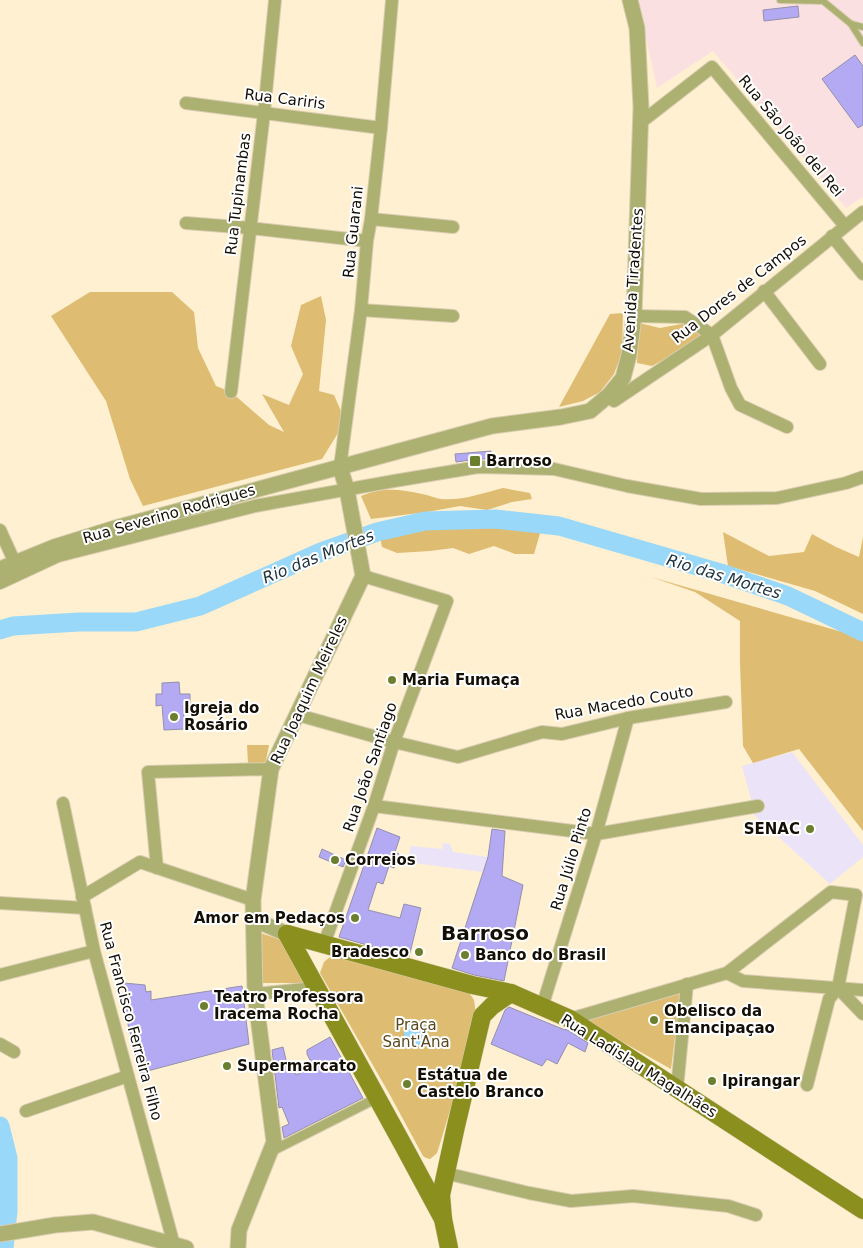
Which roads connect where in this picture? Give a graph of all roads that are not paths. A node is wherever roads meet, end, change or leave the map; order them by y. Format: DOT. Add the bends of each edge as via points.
graph roads {
  1 [pos="275,0"];
  2 [pos="392,0"];
  3 [pos="630,0"];
  4 [pos="780,0"];
  5 [pos="851,24"];
  6 [pos="863,27"];
  7 [pos="863,43"];
  8 [pos="186,103"];
  9 [pos="264,113"];
  10 [pos="640,123"];
  11 [pos="381,128"];
  12 [pos="863,212"];
  13 [pos="371,219"];
  14 [pos="186,223"];
  15 [pos="846,226"];
  16 [pos="453,227"];
  17 [pos="250,228"];
  18 [pos="832,236"];
  19 [pos="367,241"];
  20 [pos="863,274"];
  21 [pos="764,292"];
  22 [pos="361,310"];
  23 [pos="453,316"];
  24 [pos="634,316"];
  25 [pos="712,335"];
  26 [pos="820,364"];
  27 [pos="231,392"];
  28 [pos="609,395"];
  29 [pos="787,427"];
  30 [pos="340,466"];
  31 [pos="863,478"];
  32 [pos="347,490"];
  33 [pos="0,530"];
  34 [pos="15,563"];
  35 [pos="0,569"];
  36 [pos="363,576"];
  37 [pos="0,582"];
  38 [pos="726,702"];
  39 [pos="298,715"];
  40 [pos="628,718"];
  41 [pos="394,742"];
  42 [pos="271,769"];
  43 [pos="63,804"];
  44 [pos="374,806"];
  45 [pos="758,806"];
  46 [pos="596,834"];
  47 [pos="157,868"];
  48 [pos="253,900"];
  49 [pos="0,903"];
  50 [pos="83,903"];
  51 [pos="253,919"];
  52 [pos="287,934"];
  53 [pos="324,944"];
  54 [pos="94,951"];
  55 [pos="728,973"];
  56 [pos="0,975"];
  57 [pos="466,983"];
  58 [pos="687,984"];
  59 [pos="316,988"];
  60 [pos="838,988"];
  61 [pos="863,990"];
  62 [pos="511,993"];
  63 [pos="255,994"];
  64 [pos="542,1007"];
  65 [pos="863,1014"];
  66 [pos="482,1016"];
  67 [pos="570,1019"];
  68 [pos="0,1044"];
  69 [pos="14,1052"];
  70 [pos="128,1076"];
  71 [pos="807,1084"];
  72 [pos="677,1089"];
  73 [pos="377,1098"];
  74 [pos="26,1111"];
  75 [pos="270,1152"];
  76 [pos="408,1153"];
  77 [pos="447,1166"];
  78 [pos="863,1210"];
  79 [pos="756,1216"];
  80 [pos="442,1219"];
  81 [pos="0,1234"];
  82 [pos="152,1244"];
  83 [pos="180,1246"];
  84 [pos="238,1248"];
  85 [pos="449,1248"];
  1 -- 9 [label="street, Rua Tupinambas"];
  2 -- 11 [label="street, Rua Guarani"];
  3 -- 10 [label="street, Avenida Tiradentes" via="636,28"];
  4 -- 5 [label="lane" via="823,1"];
  5 -- 6 [label="lane"];
  5 -- 7 [label="lane"];
  8 -- 9 [label="street, Rua Cariris"];
  9 -- 11 [label="street, Rua Cariris"];
  9 -- 17 [label="street, Rua Tupinambas"];
  10 -- 15 [label="street, Rua São João del Rei" via="712,67"];
  10 -- 24 [label="street, Avenida Tiradentes"];
  11 -- 13 [label="street, Rua Guarani"];
  12 -- 15 [label="street, Rua Dores de Campos"];
  13 -- 16 [label="street"];
  13 -- 19 [label="street, Rua Guarani"];
  14 -- 17 [label="street"];
  15 -- 18 [label="street, Rua Dores de Campos"];
  17 -- 19 [label="street"];
  17 -- 27 [label="street, Rua Tupinambas"];
  18 -- 20 [label="street"];
  18 -- 21 [label="street, Rua Dores de Campos"];
  19 -- 22 [label="street, Rua Guarani"];
  21 -- 25 [label="street, Rua Dores de Campos"];
  21 -- 26 [label="street"];
  22 -- 23 [label="street"];
  22 -- 30 [label="street, Rua Guarani"];
  24 -- 25 [label="street" via="685,317"];
  24 -- 28 [label="street, Avenida Tiradentes" via="623,378"];
  25 -- 28 [label="street, Rua Dores de Campos" via="614,401"];
  25 -- 29 [label="street" via="740,405"];
  28 -- 30 [label="street, Avenida Tiradentes" via="590,411 492,426"];
  30 -- 32 [label="street"];
  30 -- 34 [label="street, Rua Severino Rodrigues" via="106,531"];
  31 -- 32 [label="street" via="778,498 701,499 554,469 478,467"];
  32 -- 36 [label="street"];
  32 -- 37 [label="street" via="255,506 58,556"];
  33 -- 34 [label="street"];
  34 -- 35 [label="street, Rua Severino Rodrigues"];
  36 -- 39 [label="street, Rua Joaquim Meireles"];
  36 -- 41 [label="street, Rua João Santiago" via="447,601"];
  38 -- 40 [label="street, Rua Macedo Couto"];
  39 -- 41 [label="street, Rua Macedo Couto"];
  39 -- 42 [label="street, Rua Joaquim Meireles"];
  40 -- 41 [label="street, Rua Macedo Couto" via="562,734 542,732 458,757"];
  40 -- 46 [label="street, Rua Júlio Pinto"];
  41 -- 44 [label="street, Rua João Santiago"];
  42 -- 47 [label="street" via="148,772"];
  42 -- 48 [label="street, Rua Joaquim Meireles"];
  43 -- 50 [label="street, Rua Francisco Ferreira Filho"];
  44 -- 46 [label="street"];
  44 -- 53 [label="street, Rua João Santiago"];
  45 -- 46 [label="street"];
  46 -- 64 [label="street, Rua Júlio Pinto"];
  47 -- 48 [label="street"];
  47 -- 50 [label="street" via="140,862"];
  48 -- 51 [label="street, Rua Joaquim Meireles"];
  49 -- 50 [label="street"];
  50 -- 54 [label="street, Rua Francisco Ferreira Filho"];
  51 -- 52 [label="street, Rua Ladislau Magalhães"];
  51 -- 63 [label="street, Rua Joaquim Meireles"];
  52 -- 53 [label="main road, Rua Ladislau Magalhães"];
  52 -- 59 [label="main road"];
  53 -- 57 [label="main road, Rua Ladislau Magalhães"];
  54 -- 56 [label="street"];
  54 -- 70 [label="street, Rua Francisco Ferreira Filho"];
  55 -- 58 [label="street"];
  55 -- 60 [label="street" via="744,982"];
  55 -- 60 [label="street" via="831,892 856,895"];
  57 -- 62 [label="main road, Rua Ladislau Magalhães"];
  57 -- 66 [label="main road"];
  58 -- 67 [label="street"];
  58 -- 72 [label="street"];
  59 -- 63 [label="street"];
  59 -- 73 [label="main road"];
  60 -- 61 [label="street"];
  60 -- 65 [label="street"];
  60 -- 71 [label="street" via="829,999"];
  62 -- 64 [label="main road, Rua Ladislau Magalhães"];
  62 -- 66 [label="main road"];
  63 -- 75 [label="street, Rua Joaquim Meireles" via="274,1142"];
  64 -- 67 [label="main road, Rua Ladislau Magalhães"];
  66 -- 77 [label="main road"];
  67 -- 72 [label="main road, Rua Ladislau Magalhães"];
  68 -- 69 [label="street"];
  70 -- 74 [label="street"];
  70 -- 83 [label="street, Rua Francisco Ferreira Filho"];
  72 -- 78 [label="main road, Rua Ladislau Magalhães"];
  73 -- 75 [label="street"];
  73 -- 76 [label="main road"];
  75 -- 84 [label="street, Rua Joaquim Meireles" via="239,1230"];
  76 -- 77 [label="main road" via="426,1167"];
  76 -- 80 [label="main road"];
  77 -- 79 [label="street" via="529,1193 571,1202 633,1196 728,1206"];
  77 -- 80 [label="main road" via="441,1195"];
  80 -- 85 [label="main road"];
  81 -- 82 [label="street" via="93,1222"];
  82 -- 83 [label="street"];
}
